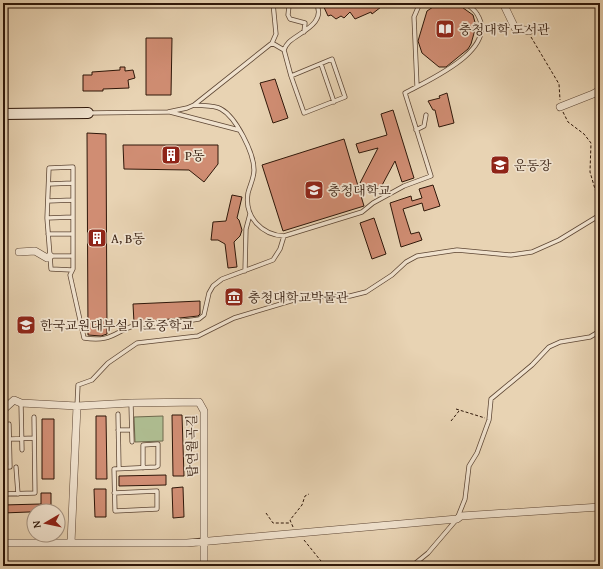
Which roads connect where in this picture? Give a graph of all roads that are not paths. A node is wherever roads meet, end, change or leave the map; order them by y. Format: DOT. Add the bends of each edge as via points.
graph roads {
  1 [pos="5,3"];
  2 [pos="273,3"];
  3 [pos="294,3"];
  4 [pos="316,3"];
  5 [pos="420,3"];
  6 [pos="466,3"];
  7 [pos="503,3"];
  8 [pos="529,31"];
  9 [pos="304,32"];
  10 [pos="272,43"];
  11 [pos="284,50"];
  12 [pos="321,64"];
  13 [pos="291,76"];
  14 [pos="417,86"];
  15 [pos="600,90"];
  16 [pos="334,102"];
  17 [pos="194,105"];
  18 [pos="560,106"];
  19 [pos="88,112"];
  20 [pos="168,112"];
  21 [pos="4,114"];
  22 [pos="426,115"];
  23 [pos="231,118"];
  24 [pos="225,125"];
  25 [pos="240,130"];
  26 [pos="416,130"];
  27 [pos="73,183"];
  28 [pos="49,184"];
  29 [pos="48,200"];
  30 [pos="73,200"];
  31 [pos="250,214"];
  32 [pos="600,215"];
  33 [pos="73,217"];
  34 [pos="47,218"];
  35 [pos="48,234"];
  36 [pos="73,234"];
  37 [pos="284,236"];
  38 [pos="4,240"];
  39 [pos="19,252"];
  40 [pos="50,256"];
  41 [pos="73,256"];
  42 [pos="72,270"];
  43 [pos="245,271"];
  44 [pos="600,331"];
  45 [pos="21,403"];
  46 [pos="131,403"];
  47 [pos="77,406"];
  48 [pos="3,410"];
  49 [pos="118,414"];
  50 [pos="34,417"];
  51 [pos="9,424"];
  52 [pos="118,430"];
  53 [pos="131,430"];
  54 [pos="34,438"];
  55 [pos="10,439"];
  56 [pos="22,439"];
  57 [pos="132,442"];
  58 [pos="22,450"];
  59 [pos="3,467"];
  60 [pos="16,468"];
  61 [pos="142,468"];
  62 [pos="119,469"];
  63 [pos="114,493"];
  64 [pos="3,494"];
  65 [pos="18,494"];
  66 [pos="600,507"];
  67 [pos="457,519"];
  68 [pos="205,541"];
  69 [pos="3,543"];
  70 [pos="72,543"];
  71 [pos="204,566"];
  72 [pos="412,566"];
  1 -- 21 [label="street"];
  2 -- 10 [label="lane" via="276,34"];
  3 -- 9 [label="lane" via="289,6 288,16 304,23"];
  4 -- 9 [label="lane" via="316,21"];
  5 -- 14 [label="lane" via="414,17"];
  6 -- 14 [label="lane" via="477,14 482,30 479,43 440,76"];
  7 -- 8 [label="street" via="515,28"];
  9 -- 11 [label="lane" via="289,42"];
  10 -- 11 [label="lane"];
  10 -- 17 [label="lane"];
  11 -- 13 [label="lane"];
  12 -- 13 [label="lane"];
  12 -- 16 [label="lane"];
  12 -- 16 [label="lane" via="332,59 346,97"];
  13 -- 16 [label="lane" via="304,113"];
  14 -- 26 [label="lane" via="405,93"];
  15 -- 18 [label="street"];
  17 -- 20 [label="lane"];
  17 -- 23 [label="lane" via="220,109"];
  19 -- 20 [label="lane"];
  19 -- 21 [label="street"];
  20 -- 24 [label="lane"];
  21 -- 38 [label="street"];
  22 -- 26 [label="lane" via="424,126"];
  23 -- 24 [label="lane" via="230,123"];
  23 -- 25 [label="lane"];
  24 -- 25 [label="lane"];
  25 -- 31 [label="lane" via="246,139 254,168 248,195"];
  26 -- 37 [label="lane" via="430,176 404,186 362,212"];
  27 -- 28 [label="lane"];
  27 -- 28 [label="lane" via="73,167 49,168"];
  27 -- 30 [label="lane"];
  28 -- 29 [label="lane"];
  29 -- 30 [label="lane"];
  29 -- 34 [label="lane"];
  30 -- 33 [label="lane"];
  31 -- 37 [label="lane" via="262,229 277,236"];
  31 -- 43 [label="lane" via="246,229"];
  32 -- 47 [label="lane" via="559,240 532,252 511,255 457,250 417,256 366,292 350,296 304,297 234,318 198,336 137,344 108,363 92,380 78,385"];
  33 -- 34 [label="lane"];
  33 -- 36 [label="lane"];
  34 -- 35 [label="lane"];
  35 -- 36 [label="lane"];
  35 -- 40 [label="lane"];
  36 -- 41 [label="lane"];
  37 -- 43 [label="lane" via="273,260"];
  39 -- 40 [label="street" via="35,252 47,258"];
  40 -- 41 [label="lane"];
  40 -- 42 [label="lane" via="51,269"];
  41 -- 42 [label="lane"];
  42 -- 43 [label="lane" via="70,275 84,338 97,339 110,338 137,325 199,320 204,315 209,292 213,286 222,278"];
  44 -- 67 [label="lane" via="590,337 560,342 549,347 532,366 491,399 489,420 477,453 469,466 465,499"];
  45 -- 47 [label="street, 탑연월곡길"];
  45 -- 48 [label="street" via="14,400"];
  45 -- 56 [label="lane"];
  46 -- 47 [label="street, 탑연월곡길"];
  46 -- 53 [label="lane"];
  46 -- 68 [label="street, 탑연월곡길" via="196,402 202,405"];
  47 -- 70 [label="street"];
  49 -- 52 [label="lane"];
  50 -- 54 [label="lane"];
  51 -- 55 [label="lane"];
  52 -- 53 [label="lane"];
  52 -- 62 [label="lane"];
  53 -- 57 [label="lane"];
  54 -- 56 [label="lane"];
  54 -- 65 [label="lane" via="35,493"];
  55 -- 56 [label="lane"];
  55 -- 59 [label="lane" via="10,467"];
  56 -- 58 [label="lane"];
  60 -- 65 [label="lane"];
  61 -- 61 [label="lane" via="158,466 158,444 143,445"];
  61 -- 62 [label="lane"];
  62 -- 63 [label="lane" via="114,469"];
  63 -- 63 [label="lane" via="115,511 157,509 157,491"];
  64 -- 65 [label="lane"];
  66 -- 67 [label="street" via="461,516"];
  67 -- 68 [label="street"];
  67 -- 72 [label="lane" via="428,553"];
  68 -- 70 [label="street"];
  68 -- 71 [label="street, 탑연월곡길"];
  69 -- 70 [label="street"];
}
